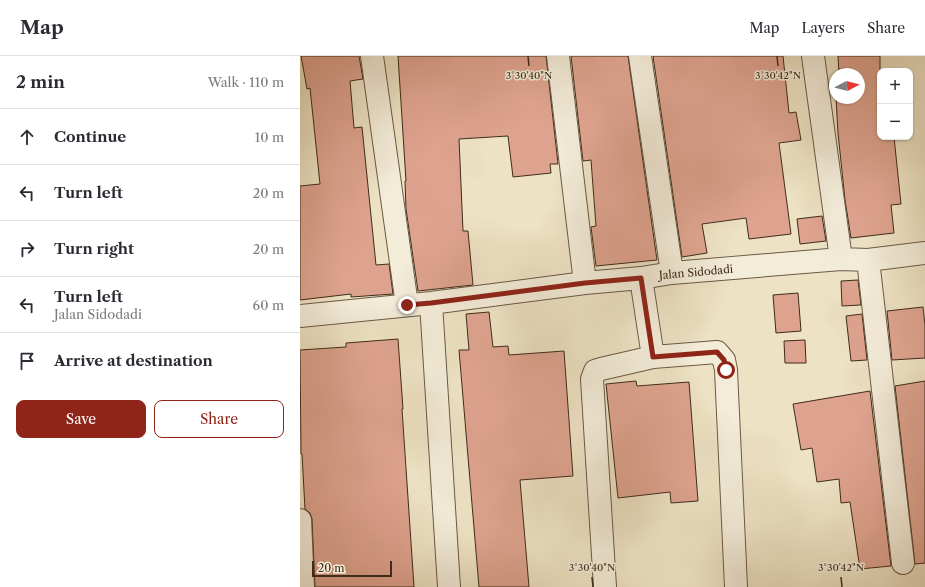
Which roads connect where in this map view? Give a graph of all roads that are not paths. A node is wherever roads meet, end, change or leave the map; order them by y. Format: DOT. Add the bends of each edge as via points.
graph roads {
  1 [pos="372,56"];
  2 [pos="558,56"];
  3 [pos="640,56"];
  4 [pos="813,56"];
  5 [pos="925,253"];
  6 [pos="841,259"];
  7 [pos="868,260"];
  8 [pos="672,273"];
  9 [pos="641,278"];
  10 [pos="585,283"];
  11 [pos="431,303"];
  12 [pos="407,305"];
  13 [pos="300,316"];
  14 [pos="653,357"];
  15 [pos="300,520"];
  16 [pos="903,563"];
  17 [pos="303,587"];
  18 [pos="449,587"];
  19 [pos="606,587"];
  20 [pos="736,587"];
  1 -- 12 [label="street"];
  2 -- 10 [label="street"];
  3 -- 8 [label="street"];
  4 -- 6 [label="street"];
  5 -- 7 [label="street, Jalan Sidodadi"];
  6 -- 7 [label="street, Jalan Sidodadi"];
  6 -- 8 [label="street, Jalan Sidodadi"];
  7 -- 16 [label="street"];
  8 -- 9 [label="street, Jalan Sidodadi"];
  9 -- 10 [label="street, Jalan Sidodadi"];
  9 -- 14 [label="street"];
  10 -- 11 [label="street, Jalan Sidodadi"];
  11 -- 12 [label="street, Jalan Sidodadi"];
  11 -- 18 [label="street"];
  12 -- 13 [label="street, Jalan Sidodadi"];
  14 -- 19 [label="street" via="601,368 595,371 592,379"];
  14 -- 20 [label="street" via="717,352 724,360"];
  15 -- 17 [label="street"];
}
